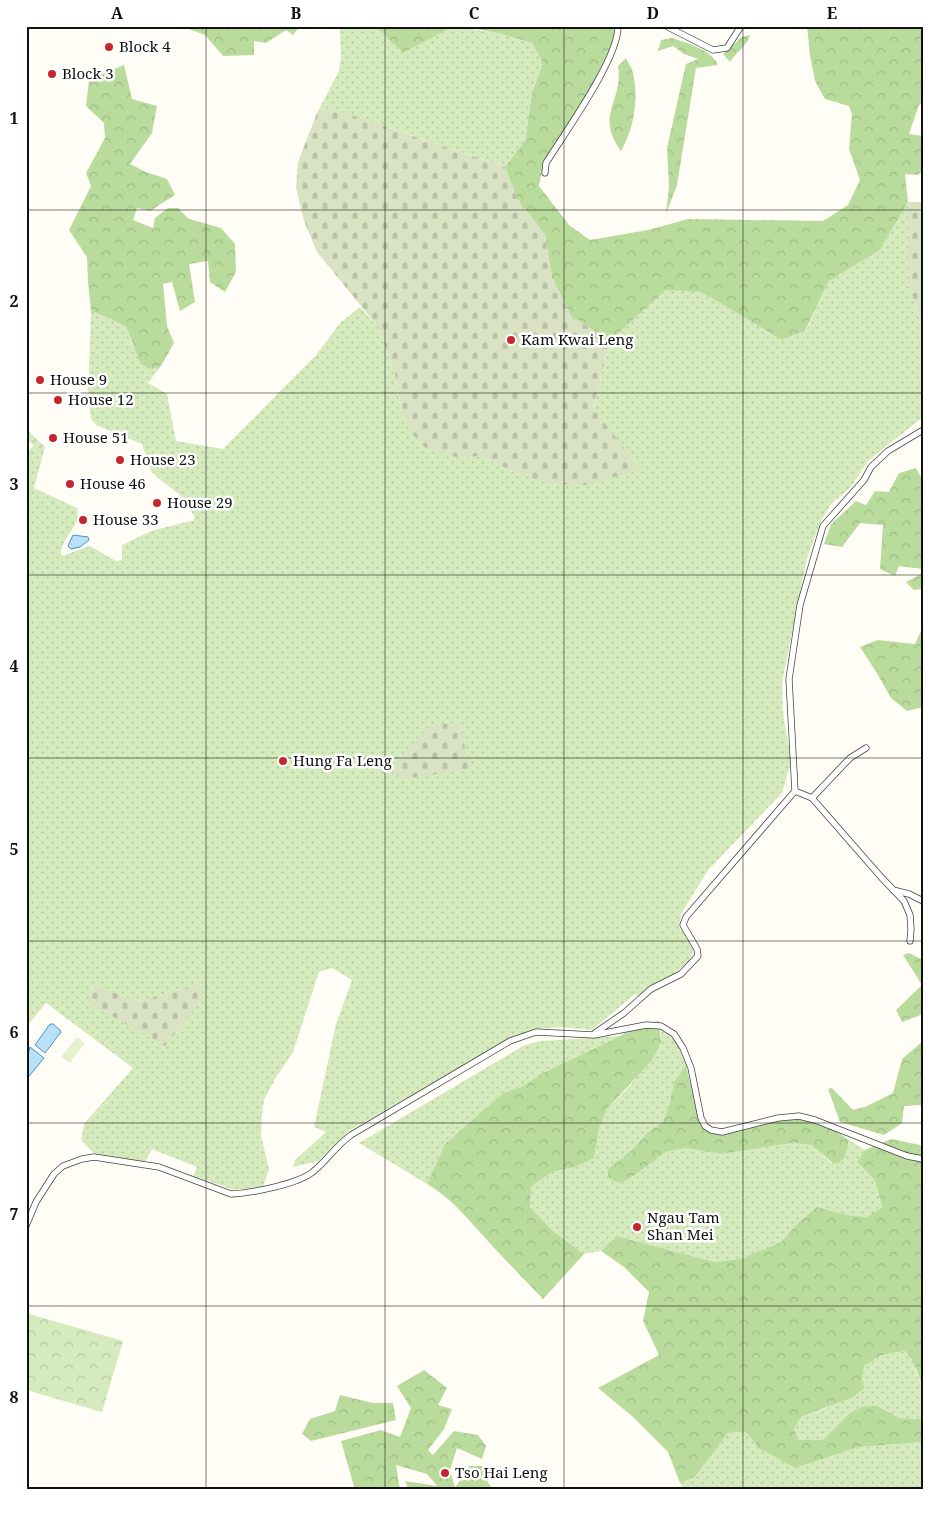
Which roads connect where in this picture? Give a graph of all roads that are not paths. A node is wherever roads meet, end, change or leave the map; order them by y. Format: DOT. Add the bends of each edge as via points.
graph roads {
  1 [pos="618,26"];
  2 [pos="741,26"];
  3 [pos="668,27"];
  4 [pos="545,173"];
  5 [pos="923,430"];
  6 [pos="866,748"];
  7 [pos="795,792"];
  8 [pos="812,798"];
  9 [pos="893,890"];
  10 [pos="923,901"];
  11 [pos="910,941"];
  12 [pos="594,1035"];
  13 [pos="923,1158"];
  14 [pos="26,1226"];
  1 -- 4 [label="street" via="618,35 606,66 546,163"];
  2 -- 3 [label="street" via="727,48 712,50"];
  5 -- 7 [label="street" via="888,451 871,467 864,480 823,526 800,605 789,679"];
  6 -- 8 [label="street" via="850,758"];
  7 -- 8 [label="street"];
  7 -- 12 [label="street" via="686,917 683,925 698,956 681,974 651,989"];
  8 -- 9 [label="street"];
  9 -- 10 [label="street"];
  9 -- 11 [label="street" via="904,901 910,915"];
  12 -- 13 [label="street" via="649,1025 671,1031 686,1053 701,1118 711,1130 722,1132 784,1117 804,1117 907,1156"];
  12 -- 14 [label="street" via="541,1031 515,1039 351,1135 315,1170 293,1182 231,1194 159,1167 82,1159 63,1166 54,1174 36,1202"];
}
